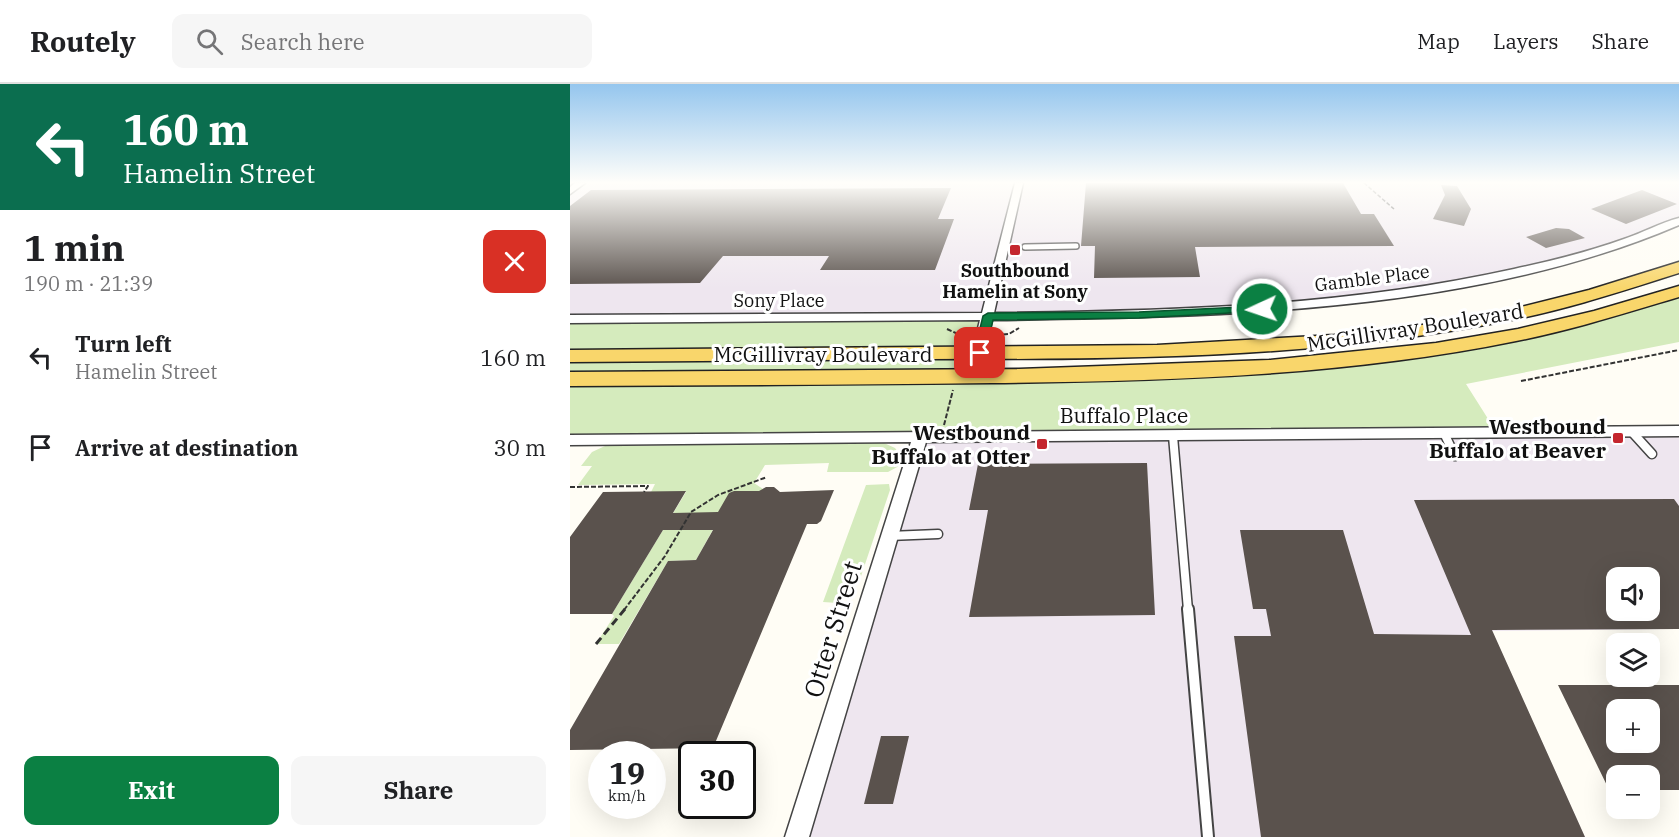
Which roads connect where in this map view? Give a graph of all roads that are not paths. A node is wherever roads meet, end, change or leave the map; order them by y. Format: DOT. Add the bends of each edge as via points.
graph roads {
  1 [pos="1011,218"];
  2 [pos="1679,221"];
  3 [pos="1076,246"];
  4 [pos="1025,247"];
  5 [pos="1679,267"];
  6 [pos="1679,291"];
  7 [pos="988,316"];
  8 [pos="570,319"];
  9 [pos="980,353"];
  10 [pos="570,356"];
  11 [pos="964,378"];
  12 [pos="570,379"];
  13 [pos="1632,432"];
  14 [pos="1444,433"];
  15 [pos="1677,434"];
  16 [pos="1173,436"];
  17 [pos="920,437"];
  18 [pos="570,440"];
  19 [pos="1652,454"];
  20 [pos="1455,456"];
  21 [pos="938,534"];
  22 [pos="889,536"];
  23 [pos="797,837"];
  24 [pos="1208,837"];
  1 -- 7 [label="street"];
  2 -- 7 [label="street, Gamble Place" via="1639,238 1559,262 1479,281 1375,297 1200,313"];
  3 -- 4 [label="lane"];
  5 -- 9 [label="main road, McGillivray Boulevard" via="1571,301 1483,320 1370,337 1145,353"];
  6 -- 11 [label="main road, McGillivray Boulevard" via="1524,333 1352,360 1169,373"];
  7 -- 8 [label="street, Sony Place"];
  7 -- 9 [label="street"];
  9 -- 10 [label="main road, McGillivray Boulevard"];
  9 -- 11 [label="street"];
  11 -- 12 [label="main road, McGillivray Boulevard"];
  13 -- 14 [label="street, Buffalo Place"];
  13 -- 15 [label="street, Buffalo Place"];
  13 -- 19 [label="lane"];
  14 -- 16 [label="street, Buffalo Place"];
  14 -- 20 [label="lane"];
  16 -- 17 [label="street, Buffalo Place"];
  16 -- 24 [label="lane"];
  17 -- 18 [label="street, Buffalo Place"];
  17 -- 22 [label="street, Otter Street"];
  21 -- 22 [label="lane"];
  22 -- 23 [label="street, Otter Street"];
}
